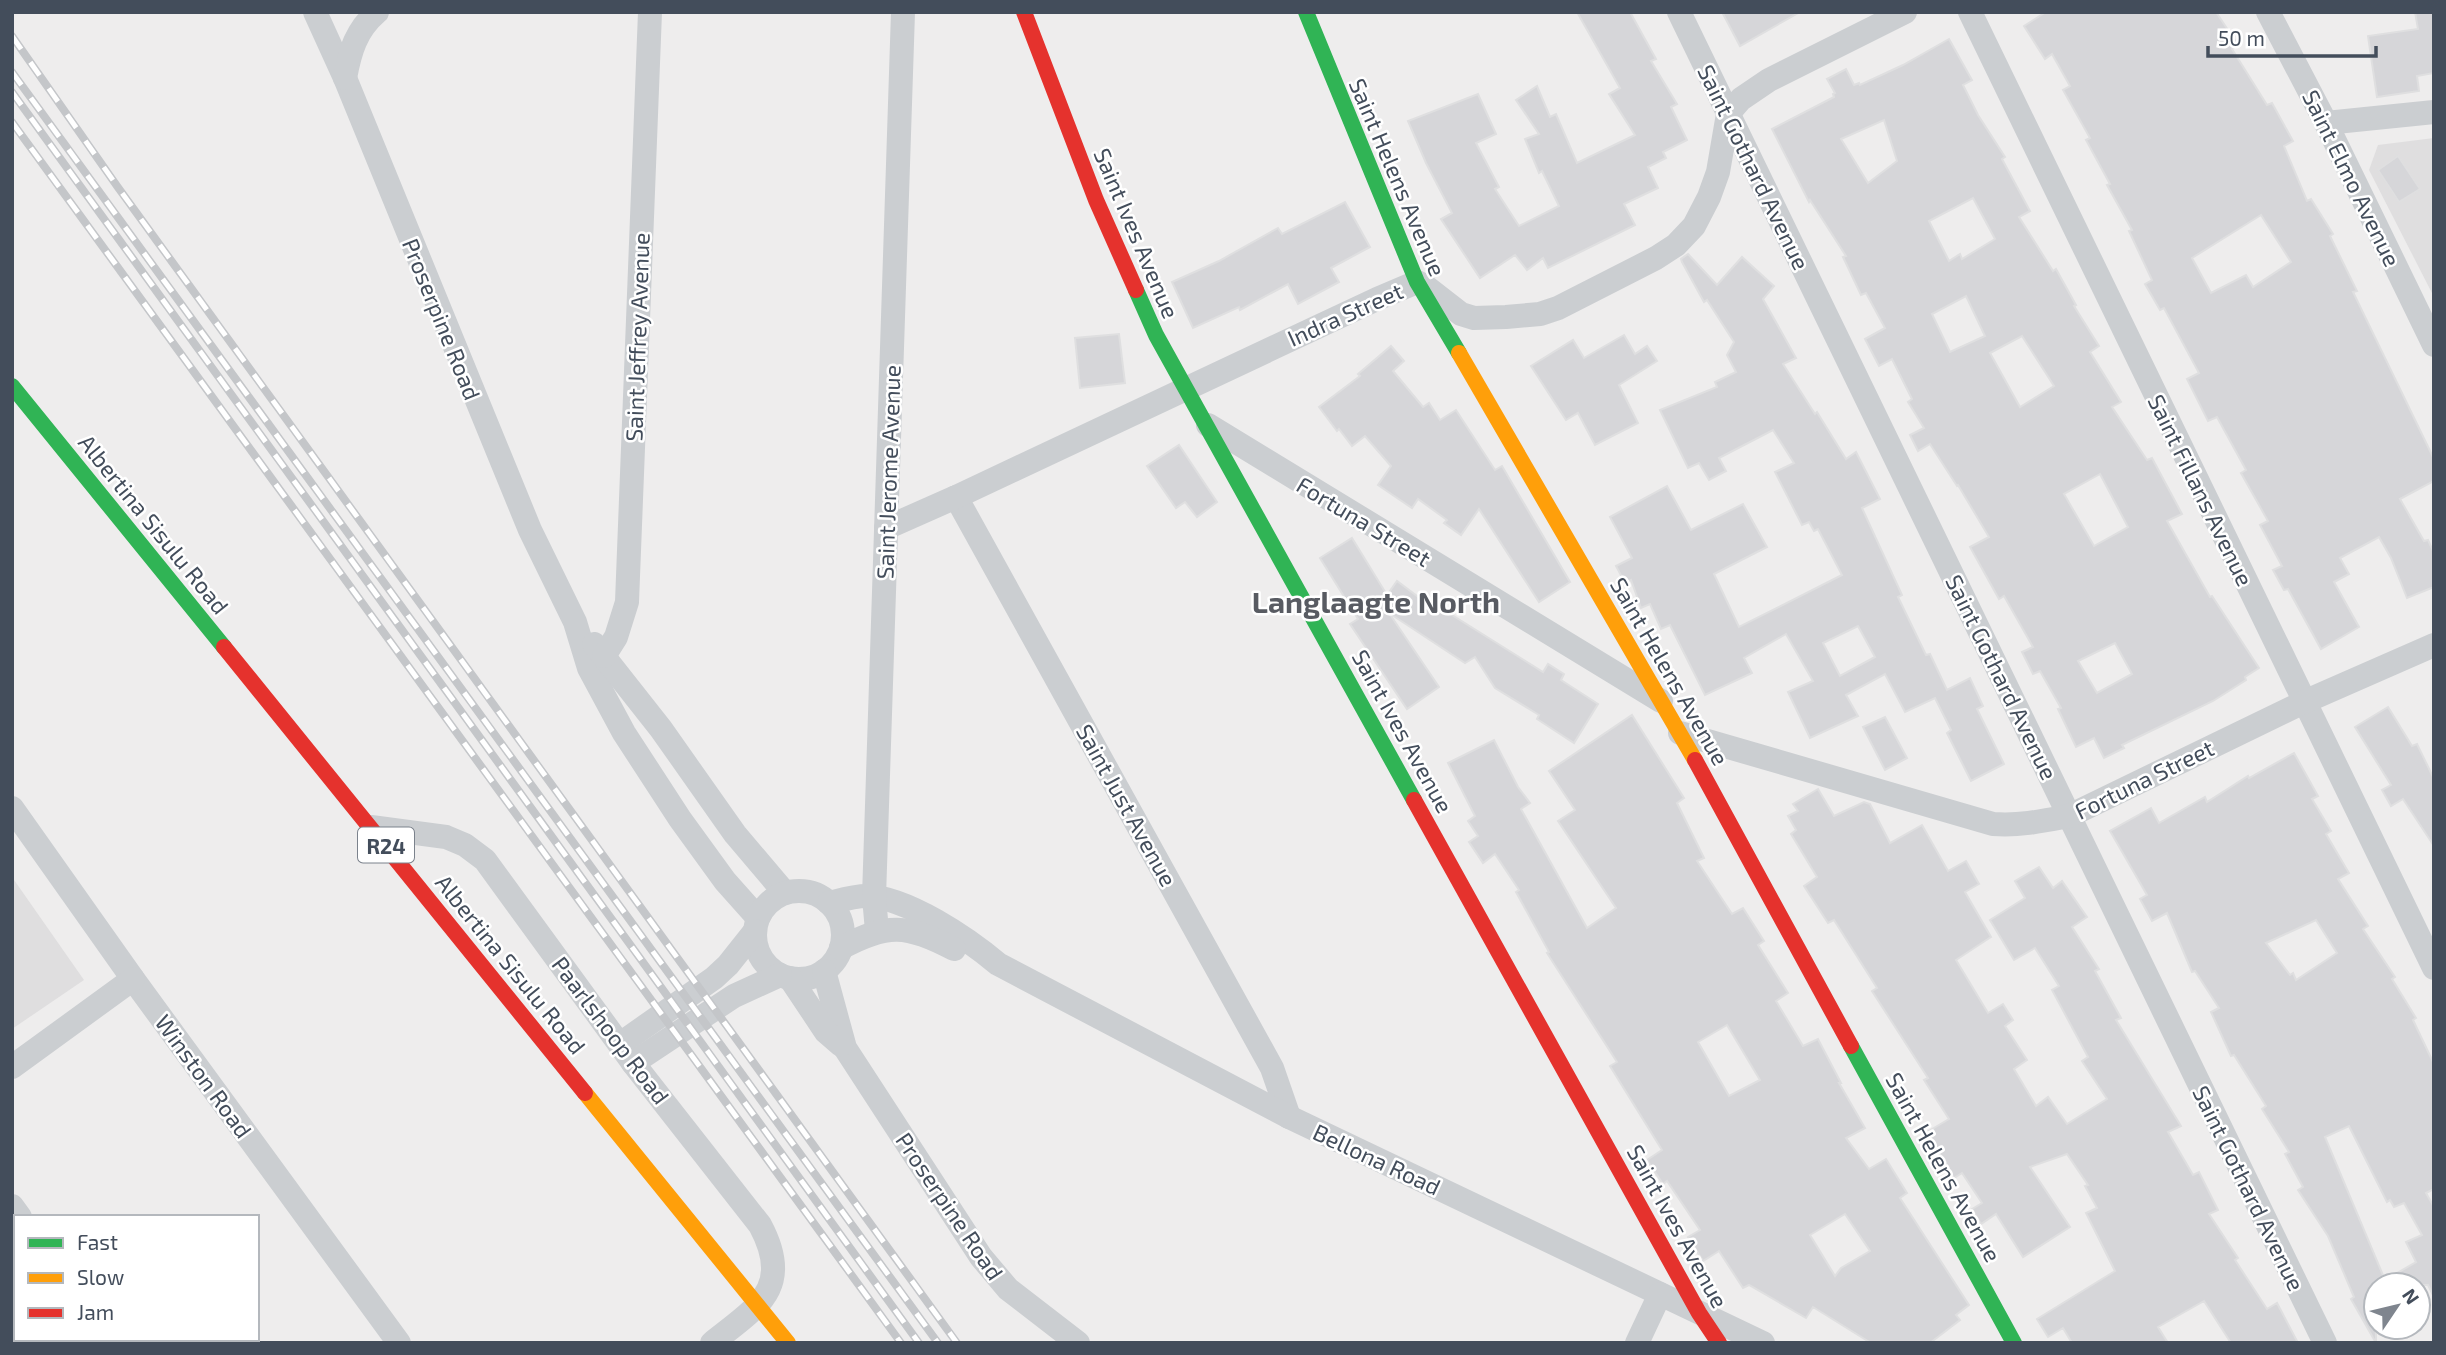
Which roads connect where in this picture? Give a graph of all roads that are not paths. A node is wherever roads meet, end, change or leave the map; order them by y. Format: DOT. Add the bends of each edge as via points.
graph roads {
  1 [pos="316,12"];
  2 [pos="377,12"];
  3 [pos="650,12"];
  4 [pos="903,12"];
  5 [pos="1024,12"];
  6 [pos="1306,12"];
  7 [pos="1679,12"];
  8 [pos="1905,12"];
  9 [pos="1970,12"];
  10 [pos="2268,12"];
  11 [pos="345,78"];
  12 [pos="2434,112"];
  13 [pos="1728,114"];
  14 [pos="2326,123"];
  15 [pos="1417,282"];
  16 [pos="2434,345"];
  17 [pos="12,386"];
  18 [pos="1185,388"];
  19 [pos="1208,425"];
  20 [pos="956,497"];
  21 [pos="886,528"];
  22 [pos="575,622"];
  23 [pos="2434,645"];
  24 [pos="604,656"];
  25 [pos="2304,702"];
  26 [pos="1664,704"];
  27 [pos="1680,733"];
  28 [pos="12,808"];
  29 [pos="2069,816"];
  30 [pos="371,827"];
  31 [pos="785,893"];
  32 [pos="874,897"];
  33 [pos="829,903"];
  34 [pos="756,925"];
  35 [pos="877,931"];
  36 [pos="841,948"];
  37 [pos="998,964"];
  38 [pos="2434,968"];
  39 [pos="824,971"];
  40 [pos="785,976"];
  41 [pos="133,979"];
  42 [pos="650,1036"];
  43 [pos="845,1048"];
  44 [pos="626,1054"];
  45 [pos="12,1067"];
  46 [pos="1289,1117"];
  47 [pos="1660,1294"];
  48 [pos="758,1306"];
  49 [pos="1699,1313"];
  50 [pos="399,1343"];
  51 [pos="712,1343"];
  52 [pos="788,1343"];
  53 [pos="1078,1343"];
  54 [pos="1636,1343"];
  55 [pos="1719,1343"];
  56 [pos="1763,1343"];
  57 [pos="2014,1343"];
  58 [pos="2325,1343"];
  1 -- 11 [label="street, Proserpine Road"];
  2 -- 11 [label="street" via="351,45"];
  3 -- 24 [label="street, Saint Jeffrey Avenue" via="627,602 616,637"];
  4 -- 21 [label="street, Saint Jerome Avenue"];
  5 -- 18 [label="street, Saint Ives Avenue" via="1118,251"];
  6 -- 15 [label="street, Saint Helens Avenue"];
  7 -- 13 [label="street, Saint Gothard Avenue"];
  8 -- 13 [label="street" via="1754,88"];
  9 -- 25 [label="street, Saint Fillans Avenue"];
  10 -- 14 [label="street, Saint Elmo Avenue"];
  11 -- 22 [label="street, Proserpine Road" via="530,530"];
  12 -- 14 [label="street"];
  13 -- 15 [label="street, Indra Street" via="1718,172 1694,226 1676,245 1626,275 1540,314 1474,318 1452,309"];
  13 -- 29 [label="street, Saint Gothard Avenue"];
  14 -- 16 [label="street, Saint Elmo Avenue"];
  15 -- 18 [label="street, Indra Street"];
  15 -- 26 [label="street, Saint Helens Avenue"];
  17 -- 30 [label="street, Albertina Sisulu Road / R24"];
  18 -- 19 [label="street, Saint Ives Avenue"];
  18 -- 20 [label="street, Indra Street"];
  19 -- 26 [label="street, Fortuna Street"];
  19 -- 49 [label="street, Saint Ives Avenue"];
  20 -- 21 [label="street, Indra Street"];
  20 -- 46 [label="street, Saint Just Avenue" via="1272,1068"];
  21 -- 32 [label="street, Saint Jerome Avenue"];
  22 -- 24 [label="street, Proserpine Road"];
  22 -- 34 [label="street, Proserpine Road" via="589,668 624,733"];
  23 -- 25 [label="street, Fortuna Street"];
  24 -- 31 [label="street, Proserpine Road" via="735,834"];
  25 -- 29 [label="street, Fortuna Street"];
  25 -- 38 [label="street, Saint Fillans Avenue"];
  26 -- 27 [label="street, Saint Helens Avenue"];
  27 -- 29 [label="street, Fortuna Street" via="1993,824"];
  27 -- 57 [label="street, Saint Helens Avenue"];
  28 -- 41 [label="street, Winston Road"];
  29 -- 58 [label="street, Saint Gothard Avenue"];
  30 -- 44 [label="street, Paarlshoop Road" via="446,837 485,860"];
  30 -- 48 [label="street, Albertina Sisulu Road / R24"];
  31 -- 33 [label="street" via="808,892"];
  31 -- 34 [label="street" via="774,899"];
  32 -- 33 [label="street"];
  32 -- 35 [label="street, Saint Jerome Avenue"];
  32 -- 37 [label="street, Bellona Road" via="932,920"];
  33 -- 36 [label="street" via="841,924"];
  34 -- 40 [label="street, Proserpine Road" via="757,949 763,960"];
  34 -- 42 [label="street" via="728,965"];
  35 -- 36 [label="street"];
  35 -- 37 [label="street, Bellona Road" via="890,928 919,933 974,959"];
  36 -- 39 [label="street"];
  37 -- 46 [label="street, Bellona Road"];
  39 -- 40 [label="street" via="802,979"];
  39 -- 43 [label="street, Proserpine Road"];
  40 -- 42 [label="street"];
  40 -- 43 [label="street, Proserpine Road" via="825,1032"];
  41 -- 45 [label="street"];
  41 -- 50 [label="street, Winston Road"];
  42 -- 44 [label="street"];
  43 -- 53 [label="street, Proserpine Road" via="994,1274"];
  44 -- 48 [label="street, Paarlshoop Road" via="772,1246 773,1279"];
  46 -- 47 [label="street, Bellona Road"];
  47 -- 49 [label="street, Bellona Road"];
  47 -- 54 [label="street"];
  48 -- 51 [label="street"];
  48 -- 52 [label="street, Albertina Sisulu Road / R24"];
  49 -- 55 [label="street, Saint Ives Avenue"];
  49 -- 56 [label="street, Bellona Road"];
}
